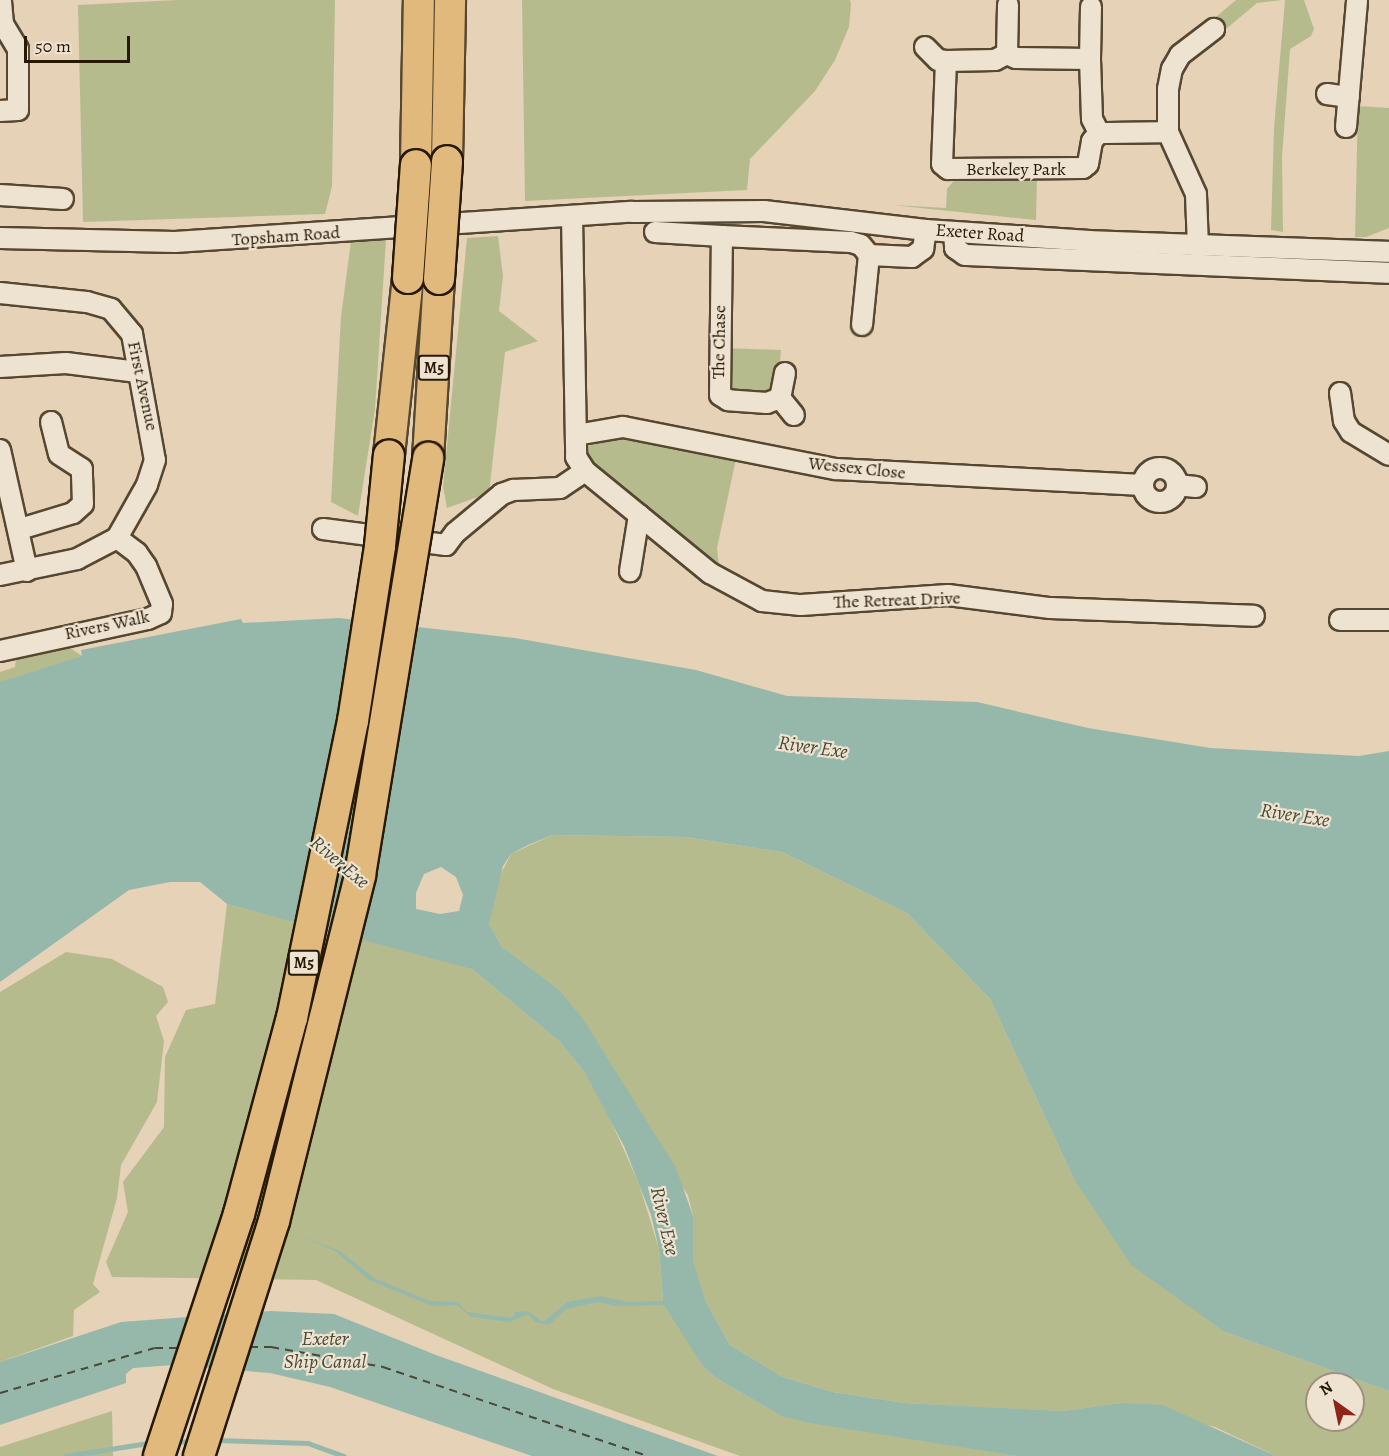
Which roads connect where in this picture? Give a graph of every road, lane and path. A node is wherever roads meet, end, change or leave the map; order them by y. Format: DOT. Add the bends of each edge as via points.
graph roads {
  1 [pos="1,0"];
  2 [pos="419,0"];
  3 [pos="450,0"];
  4 [pos="1357,0"];
  5 [pos="1008,4"];
  6 [pos="1091,8"];
  7 [pos="1214,29"];
  8 [pos="925,47"];
  9 [pos="1007,54"];
  10 [pos="1090,59"];
  11 [pos="946,61"];
  12 [pos="1328,94"];
  13 [pos="1349,97"];
  14 [pos="0,111"];
  15 [pos="1346,127"];
  16 [pos="1168,132"];
  17 [pos="1099,133"];
  18 [pos="0,195"];
  19 [pos="63,199"];
  20 [pos="572,216"];
  21 [pos="926,230"];
  22 [pos="654,232"];
  23 [pos="954,232"];
  24 [pos="722,236"];
  25 [pos="0,238"];
  26 [pos="1198,247"];
  27 [pos="1389,252"];
  28 [pos="869,255"];
  29 [pos="1389,273"];
  30 [pos="0,293"];
  31 [pos="862,325"];
  32 [pos="0,367"];
  33 [pos="137,372"];
  34 [pos="785,373"];
  35 [pos="1340,393"];
  36 [pos="780,398"];
  37 [pos="794,415"];
  38 [pos="51,422"];
  39 [pos="576,435"];
  40 [pos="0,450"];
  41 [pos="1389,455"];
  42 [pos="585,471"];
  43 [pos="1187,486"];
  44 [pos="639,515"];
  45 [pos="20,529"];
  46 [pos="323,529"];
  47 [pos="117,538"];
  48 [pos="27,571"];
  49 [pos="630,571"];
  50 [pos="0,575"];
  51 [pos="1254,616"];
  52 [pos="1340,620"];
  53 [pos="1389,620"];
  54 [pos="0,651"];
  55 [pos="159,1456"];
  56 [pos="199,1456"];
  1 -- 14 [label="street" via="3,24 18,49 18,110"];
  2 -- 55 [label="highway, M5, bridge" via="416,165 408,278 380,546 353,721 292,1018 238,1214"];
  3 -- 56 [label="highway, M5, bridge" via="447,161 428,458 391,702 354,898 274,1221"];
  4 -- 13 [label="street"];
  5 -- 9 [label="street"];
  6 -- 10 [label="street"];
  7 -- 16 [label="street" via="1180,55 1172,69"];
  8 -- 11 [label="street" via="938,60"];
  9 -- 10 [label="street" via="1016,58"];
  9 -- 11 [label="street" via="995,60"];
  10 -- 17 [label="street" via="1092,119"];
  11 -- 17 [label="street, Berkeley Park" via="942,164 948,169 1083,168 1088,164 1092,141"];
  12 -- 13 [label="street"];
  13 -- 15 [label="street"];
  16 -- 17 [label="street"];
  16 -- 26 [label="street" via="1196,194"];
  18 -- 19 [label="street"];
  20 -- 21 [label="street, Exeter Road" via="764,211"];
  20 -- 25 [label="street, Topsham Road" via="241,240 95,242"];
  20 -- 39 [label="street"];
  21 -- 23 [label="street, Exeter Road"];
  21 -- 28 [label="street" via="924,249 916,256"];
  22 -- 24 [label="street"];
  23 -- 26 [label="street, Exeter Road"];
  23 -- 29 [label="street" via="955,248 964,255"];
  24 -- 28 [label="street" via="850,242 861,245"];
  24 -- 36 [label="street, The Chase" via="720,395 728,400 767,403"];
  26 -- 27 [label="street, Exeter Road"];
  28 -- 31 [label="street"];
  30 -- 33 [label="street, First Avenue" via="87,302 111,309 132,334"];
  32 -- 33 [label="street" via="66,363"];
  33 -- 47 [label="street, First Avenue" via="154,440 155,460 147,484"];
  34 -- 36 [label="street"];
  35 -- 41 [label="street" via="1344,421 1351,432"];
  36 -- 37 [label="street"];
  38 -- 45 [label="street" via="59,454 82,469 83,504 73,513"];
  39 -- 42 [label="street" via="576,457"];
  39 -- 43 [label="street, Wessex Close" via="623,427 836,469 1143,485 1146,495 1160,502"];
  40 -- 45 [label="street"];
  42 -- 44 [label="street, The Retreat Drive"];
  42 -- 46 [label="street" via="560,488 502,494 455,532 446,545"];
  44 -- 49 [label="street"];
  44 -- 51 [label="street, The Retreat Drive" via="710,573 762,601 801,605 948,595 1050,608"];
  45 -- 48 [label="street"];
  47 -- 48 [label="street" via="77,559"];
  47 -- 54 [label="street, Rivers Walk" via="137,553 146,566 162,604 161,613"];
  48 -- 50 [label="street"];
  52 -- 53 [label="street"];
}
